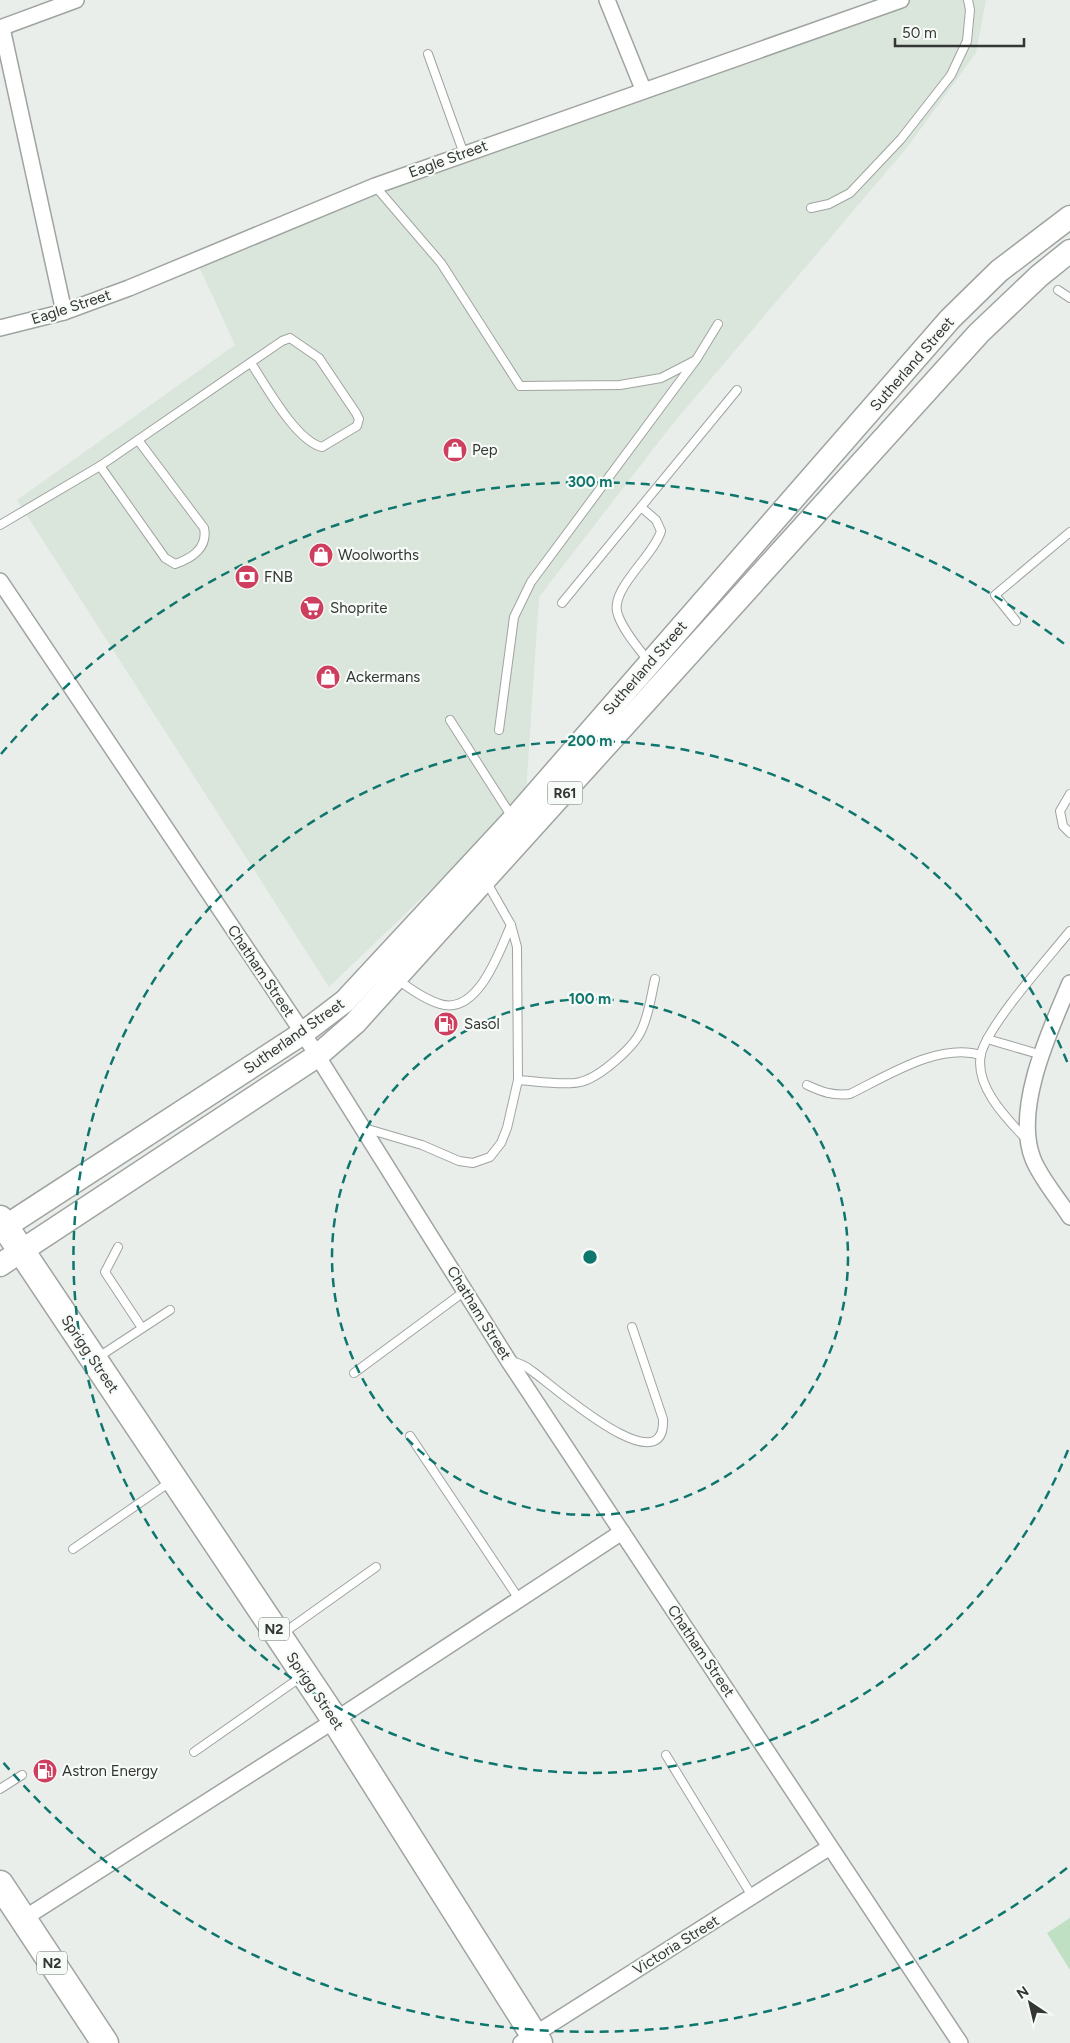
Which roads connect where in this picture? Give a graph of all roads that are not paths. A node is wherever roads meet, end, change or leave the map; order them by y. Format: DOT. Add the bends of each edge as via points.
graph roads {
  1 [pos="76,0"];
  2 [pos="607,0"];
  3 [pos="900,0"];
  4 [pos="968,0"];
  5 [pos="1,28"];
  6 [pos="428,54"];
  7 [pos="642,90"];
  8 [pos="464,154"];
  9 [pos="375,186"];
  10 [pos="811,208"];
  11 [pos="1070,217"];
  12 [pos="1070,251"];
  13 [pos="1058,290"];
  14 [pos="1070,298"];
  15 [pos="64,312"];
  16 [pos="718,324"];
  17 [pos="0,328"];
  18 [pos="696,360"];
  19 [pos="251,363"];
  20 [pos="737,390"];
  21 [pos="138,440"];
  22 [pos="100,466"];
  23 [pos="641,507"];
  24 [pos="0,525"];
  25 [pos="1070,532"];
  26 [pos="0,581"];
  27 [pos="562,603"];
  28 [pos="1016,621"];
  29 [pos="649,663"];
  30 [pos="450,720"];
  31 [pos="498,730"];
  32 [pos="1070,794"];
  33 [pos="519,829"];
  34 [pos="1070,833"];
  35 [pos="480,872"];
  36 [pos="511,925"];
  37 [pos="1070,931"];
  38 [pos="397,979"];
  39 [pos="655,979"];
  40 [pos="1070,983"];
  41 [pos="303,1033"];
  42 [pos="987,1039"];
  43 [pos="1042,1054"];
  44 [pos="981,1055"];
  45 [pos="317,1056"];
  46 [pos="518,1080"];
  47 [pos="807,1085"];
  48 [pos="362,1128"];
  49 [pos="1027,1140"];
  50 [pos="1070,1217"];
  51 [pos="2,1226"];
  52 [pos="118,1247"];
  53 [pos="10,1258"];
  54 [pos="465,1291"];
  55 [pos="170,1310"];
  56 [pos="632,1327"];
  57 [pos="142,1328"];
  58 [pos="94,1360"];
  59 [pos="508,1360"];
  60 [pos="354,1373"];
  61 [pos="410,1436"];
  62 [pos="174,1479"];
  63 [pos="622,1532"];
  64 [pos="74,1549"];
  65 [pos="376,1567"];
  66 [pos="519,1600"];
  67 [pos="279,1636"];
  68 [pos="305,1675"];
  69 [pos="335,1720"];
  70 [pos="194,1752"];
  71 [pos="666,1755"];
  72 [pos="22,1776"];
  73 [pos="0,1789"];
  74 [pos="830,1846"];
  75 [pos="0,1884"];
  76 [pos="752,1896"];
  77 [pos="23,1919"];
  78 [pos="531,2040"];
  79 [pos="104,2043"];
  80 [pos="960,2043"];
  1 -- 5 [label="street"];
  2 -- 7 [label="street"];
  3 -- 7 [label="street, Eagle Street"];
  4 -- 10 [label="lane" via="967,41 952,75 901,139 850,193 829,204"];
  5 -- 15 [label="street"];
  6 -- 8 [label="lane"];
  7 -- 8 [label="street, Eagle Street"];
  8 -- 9 [label="street, Eagle Street"];
  9 -- 15 [label="street, Eagle Street"];
  9 -- 18 [label="lane" via="441,263 520,386 641,382 661,378"];
  11 -- 29 [label="main road, Sutherland Street / R61" via="999,271 950,319"];
  12 -- 33 [label="main road, Sutherland Street / R61" via="979,333"];
  13 -- 14 [label="lane"];
  15 -- 17 [label="street, Eagle Street"];
  16 -- 18 [label="lane"];
  18 -- 31 [label="lane" via="531,582 521,600 514,617"];
  19 -- 19 [label="lane" via="282,341 290,338 297,341 318,358 348,400 359,419 357,426 322,447 310,443"];
  19 -- 21 [label="lane"];
  20 -- 23 [label="lane"];
  21 -- 22 [label="lane"];
  21 -- 22 [label="lane" via="204,528 203,547 186,559 175,564 164,558"];
  22 -- 24 [label="lane"];
  23 -- 27 [label="lane"];
  23 -- 29 [label="lane" via="656,520 661,531 654,548 621,590 617,613"];
  25 -- 28 [label="lane" via="996,595"];
  26 -- 41 [label="street, Chatham Street"];
  29 -- 33 [label="main road, Sutherland Street / R61"];
  30 -- 33 [label="lane"];
  32 -- 34 [label="lane" via="1060,811 1063,826"];
  33 -- 35 [label="main road, Sutherland Street / R61"];
  35 -- 36 [label="lane"];
  35 -- 38 [label="main road, Sutherland Street / R61"];
  35 -- 41 [label="main road, Sutherland Street / R61" via="345,1001"];
  36 -- 38 [label="lane" via="492,968 479,988 463,1001 442,1005"];
  36 -- 46 [label="lane" via="518,947"];
  37 -- 42 [label="lane"];
  38 -- 45 [label="main road, Sutherland Street / R61" via="355,1023"];
  39 -- 46 [label="lane" via="641,1033 612,1063 593,1077 579,1082"];
  40 -- 43 [label="street"];
  41 -- 45 [label="street, Chatham Street"];
  41 -- 51 [label="main road, Sutherland Street / R61"];
  42 -- 43 [label="lane"];
  42 -- 44 [label="lane"];
  43 -- 49 [label="street" via="1030,1102"];
  44 -- 47 [label="lane" via="966,1051 938,1054 850,1094 826,1094"];
  44 -- 49 [label="lane" via="991,1098"];
  45 -- 48 [label="street, Chatham Street"];
  45 -- 53 [label="main road, Sutherland Street / R61"];
  46 -- 48 [label="lane" via="501,1143 490,1157 473,1163"];
  48 -- 54 [label="street, Chatham Street"];
  49 -- 50 [label="street" via="1034,1160"];
  51 -- 53 [label="highway, Sprigg Street / N2"];
  52 -- 57 [label="lane" via="105,1272"];
  53 -- 58 [label="highway, Sprigg Street / N2"];
  54 -- 59 [label="street, Chatham Street"];
  54 -- 60 [label="lane"];
  55 -- 57 [label="lane"];
  56 -- 59 [label="lane" via="663,1419 662,1434 649,1442 620,1436 532,1370"];
  57 -- 58 [label="lane"];
  58 -- 62 [label="highway, Sprigg Street / N2"];
  59 -- 63 [label="street, Chatham Street"];
  61 -- 66 [label="lane"];
  62 -- 64 [label="lane"];
  62 -- 67 [label="highway, Sprigg Street / N2"];
  63 -- 66 [label="street"];
  63 -- 74 [label="street, Chatham Street"];
  65 -- 67 [label="lane"];
  66 -- 69 [label="street"];
  67 -- 68 [label="highway, Sprigg Street / N2"];
  68 -- 69 [label="highway, Sprigg Street / N2"];
  68 -- 70 [label="lane"];
  69 -- 77 [label="street"];
  69 -- 78 [label="highway, Sprigg Street / N2"];
  71 -- 76 [label="lane"];
  72 -- 73 [label="lane"];
  74 -- 76 [label="street, Victoria Street"];
  74 -- 80 [label="street, Chatham Street"];
  75 -- 77 [label="highway, N2"];
  76 -- 78 [label="street, Victoria Street"];
  77 -- 79 [label="highway, N2"];
}
